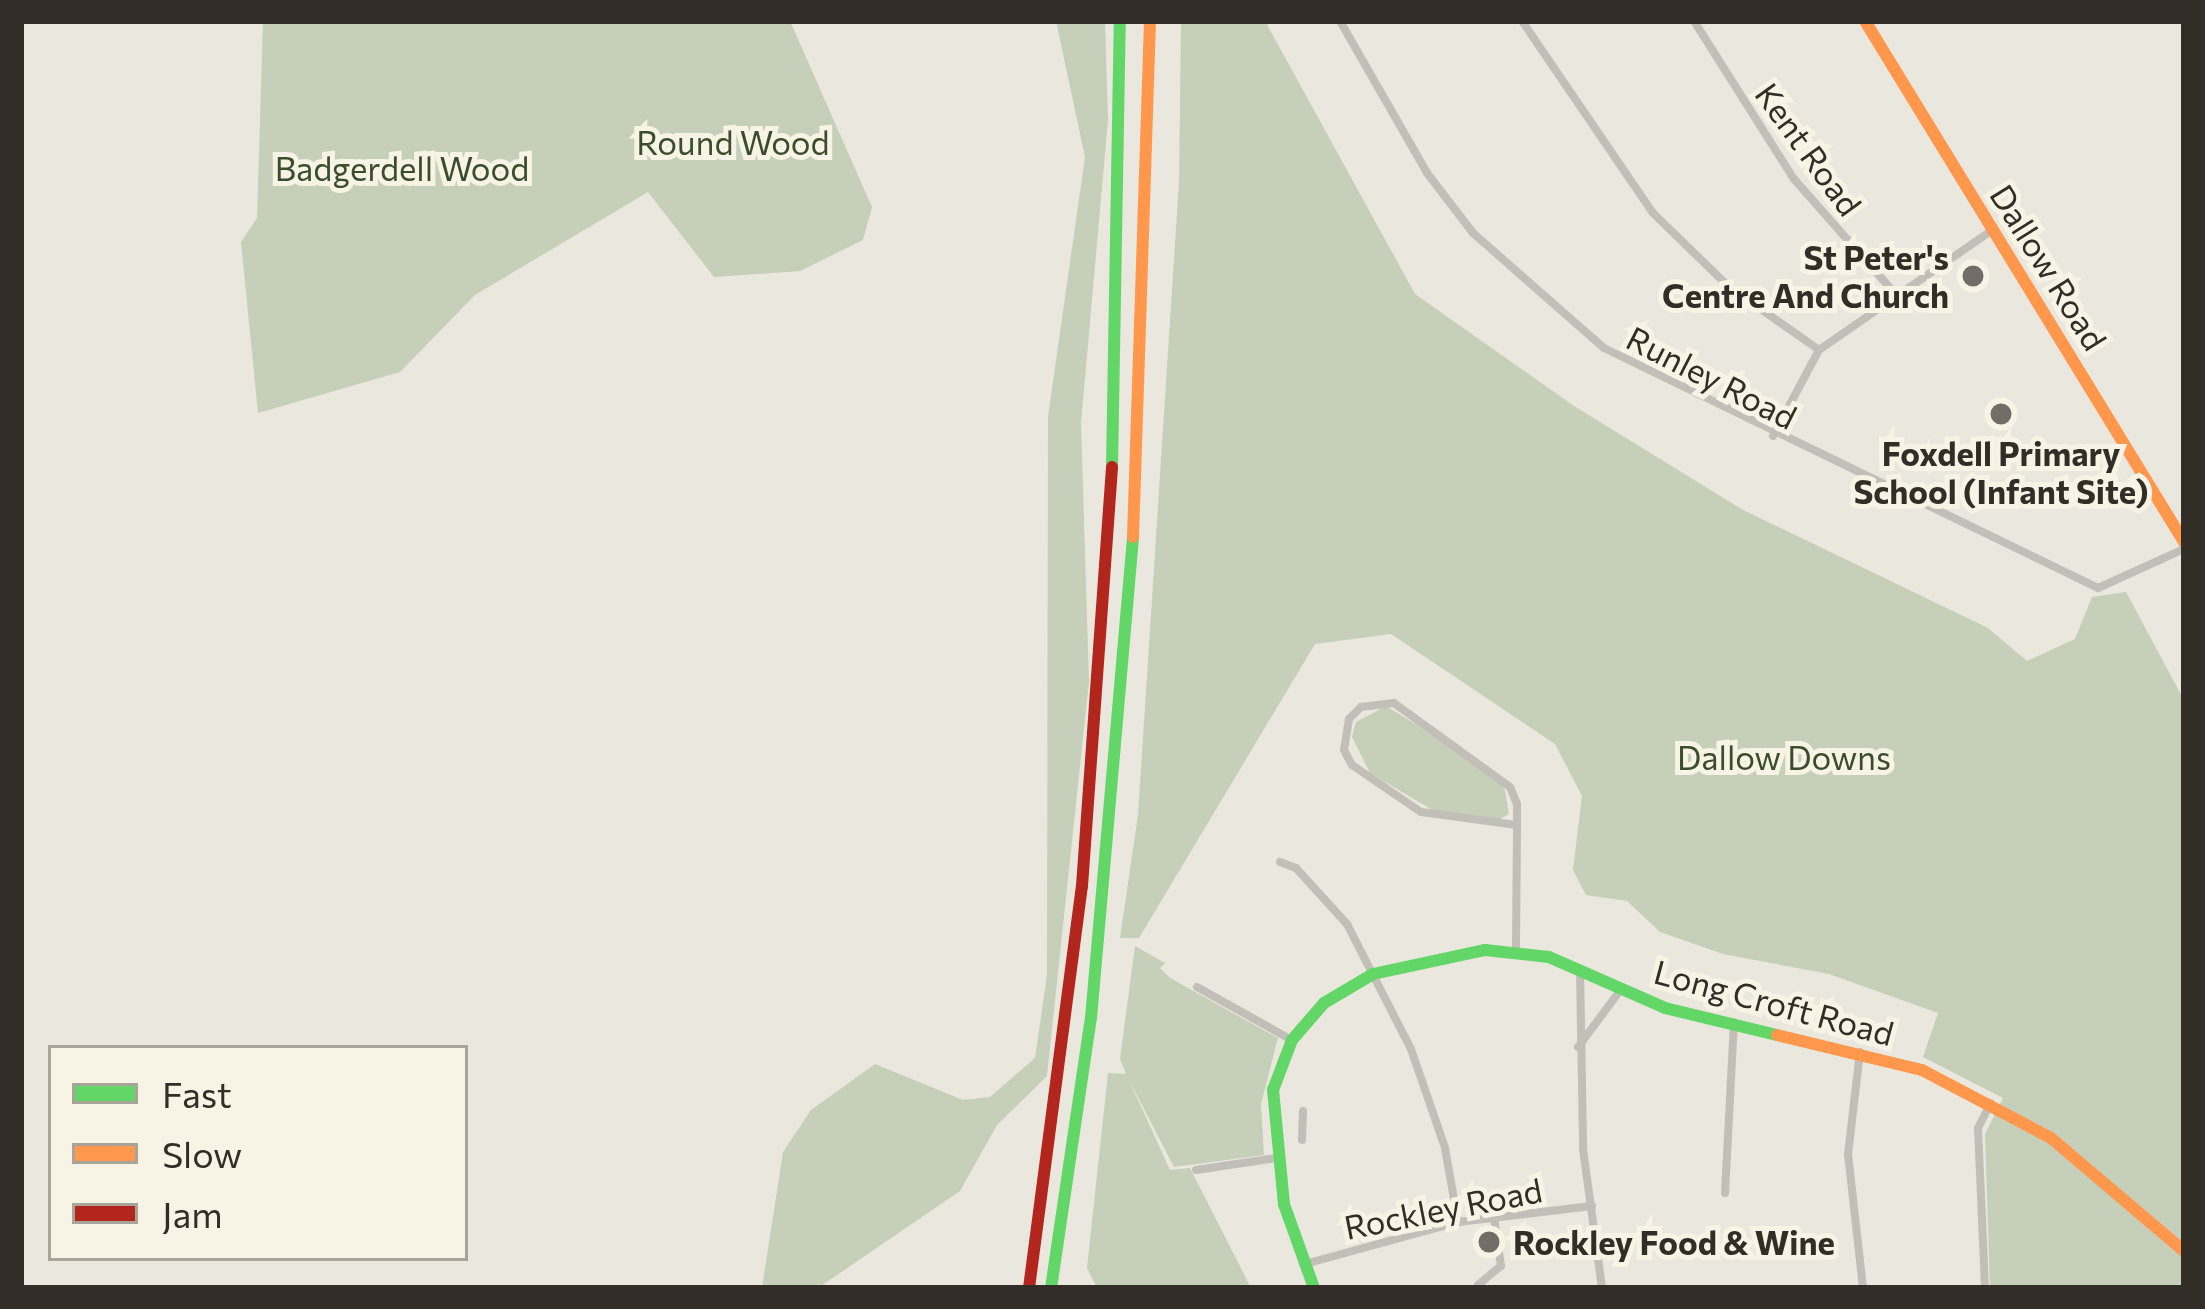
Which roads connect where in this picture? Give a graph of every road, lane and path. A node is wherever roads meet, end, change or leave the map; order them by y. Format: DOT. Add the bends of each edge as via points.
graph roads {
  1 [pos="1120,21"];
  2 [pos="1150,21"];
  3 [pos="1340,21"];
  4 [pos="1522,21"];
  5 [pos="1694,21"];
  6 [pos="1865,21"];
  7 [pos="1994,229"];
  8 [pos="1897,296"];
  9 [pos="1819,350"];
  10 [pos="1773,436"];
  11 [pos="2184,546"];
  12 [pos="1517,825"];
  13 [pos="1280,862"];
  14 [pos="1516,951"];
  15 [pos="1580,969"];
  16 [pos="1373,974"];
  17 [pos="1197,987"];
  18 [pos="1622,988"];
  19 [pos="1734,1022"];
  20 [pos="1292,1040"];
  21 [pos="1577,1049"];
  22 [pos="1860,1051"];
  23 [pos="1992,1102"];
  24 [pos="1303,1111"];
  25 [pos="1272,1125"];
  26 [pos="1301,1125"];
  27 [pos="1302,1140"];
  28 [pos="1276,1158"];
  29 [pos="1196,1170"];
  30 [pos="1725,1192"];
  31 [pos="1592,1206"];
  32 [pos="1494,1216"];
  33 [pos="1458,1222"];
  34 [pos="2184,1251"];
  35 [pos="1304,1264"];
  36 [pos="1478,1285"];
  37 [pos="1029,1288"];
  38 [pos="1051,1288"];
  39 [pos="1314,1288"];
  40 [pos="1602,1288"];
  41 [pos="1863,1288"];
  42 [pos="1984,1288"];
  1 -- 37 [label="main road" via="1110,574 1082,886"];
  2 -- 38 [label="main road" via="1142,393 1122,703 1091,1018"];
  3 -- 10 [label="street, Runley Road" via="1427,172 1528,290 1604,348"];
  4 -- 9 [label="street" via="1653,213 1728,286"];
  5 -- 8 [label="street, Kent Road" via="1794,179"];
  6 -- 7 [label="main road, Dallow Road"];
  7 -- 8 [label="street"];
  7 -- 11 [label="main road, Dallow Road"];
  8 -- 9 [label="street"];
  9 -- 10 [label="street"];
  10 -- 11 [label="street, Runley Road" via="2098,588 2120,584"];
  12 -- 12 [label="street" via="1517,804 1498,772 1394,703 1361,707 1349,719 1344,750 1352,765 1421,812"];
  12 -- 14 [label="street"];
  13 -- 16 [label="street" via="1296,868 1347,924"];
  14 -- 15 [label="main road, Long Croft Road"];
  14 -- 16 [label="main road, Long Croft Road" via="1425,957"];
  15 -- 18 [label="main road, Long Croft Road"];
  15 -- 21 [label="street"];
  16 -- 20 [label="main road, Long Croft Road" via="1324,1003"];
  16 -- 33 [label="street" via="1431,1097"];
  17 -- 20 [label="street"];
  18 -- 19 [label="main road, Long Croft Road" via="1665,1008"];
  18 -- 21 [label="street"];
  19 -- 22 [label="main road, Long Croft Road"];
  19 -- 30 [label="street"];
  20 -- 25 [label="main road" via="1273,1090"];
  21 -- 31 [label="street"];
  22 -- 23 [label="main road, Long Croft Road"];
  22 -- 41 [label="street" via="1847,1154"];
  23 -- 34 [label="main road, Long Croft Road" via="2114,1185"];
  23 -- 42 [label="street" via="1978,1128"];
  24 -- 26 [label="street"];
  25 -- 26 [label="street"];
  25 -- 28 [label="main road"];
  26 -- 27 [label="street"];
  28 -- 29 [label="street"];
  28 -- 35 [label="main road"];
  31 -- 32 [label="street, Rockley Road"];
  31 -- 40 [label="street"];
  32 -- 33 [label="street, Rockley Road"];
  32 -- 36 [label="street" via="1501,1266"];
  33 -- 35 [label="street, Rockley Road"];
  35 -- 39 [label="main road"];
}
